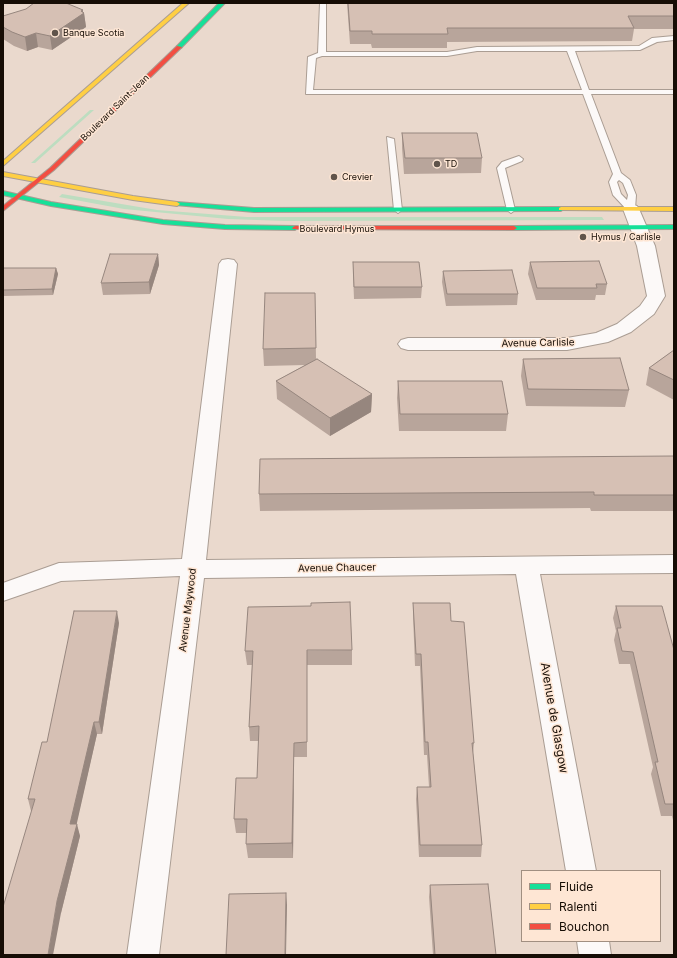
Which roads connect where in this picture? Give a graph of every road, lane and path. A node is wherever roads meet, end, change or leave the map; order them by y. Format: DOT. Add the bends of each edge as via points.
graph roads {
  1 [pos="186,3"];
  2 [pos="222,3"];
  3 [pos="323,3"];
  4 [pos="674,38"];
  5 [pos="570,48"];
  6 [pos="322,54"];
  7 [pos="587,92"];
  8 [pos="674,92"];
  9 [pos="390,139"];
  10 [pos="519,159"];
  11 [pos="3,164"];
  12 [pos="3,174"];
  13 [pos="617,174"];
  14 [pos="37,180"];
  15 [pos="3,193"];
  16 [pos="18,196"];
  17 [pos="3,209"];
  18 [pos="631,209"];
  19 [pos="674,209"];
  20 [pos="398,210"];
  21 [pos="511,210"];
  22 [pos="638,227"];
  23 [pos="674,227"];
  24 [pos="228,264"];
  25 [pos="408,344"];
  26 [pos="674,564"];
  27 [pos="527,566"];
  28 [pos="193,569"];
  29 [pos="3,592"];
  30 [pos="581,870"];
  31 [pos="593,942"];
  32 [pos="143,955"];
  33 [pos="595,955"];
  1 -- 11 [label="street"];
  2 -- 14 [label="street, Boulevard Saint-Jean" via="169,57"];
  3 -- 6 [label="lane"];
  4 -- 5 [label="lane" via="654,40 640,48"];
  5 -- 6 [label="lane" via="477,49 447,54"];
  5 -- 7 [label="lane"];
  6 -- 7 [label="lane" via="312,57 309,92"];
  7 -- 8 [label="lane"];
  7 -- 13 [label="lane"];
  9 -- 20 [label="lane"];
  10 -- 21 [label="lane" via="505,164 502,168 502,180"];
  12 -- 14 [label="street, Boulevard Hymus"];
  13 -- 18 [label="lane" via="627,182 632,195"];
  13 -- 18 [label="lane" via="613,182 617,195"];
  14 -- 16 [label="street, Boulevard Saint-Jean"];
  14 -- 20 [label="street, Boulevard Hymus" via="133,198 199,206 282,210"];
  15 -- 16 [label="street, Boulevard Hymus"];
  16 -- 17 [label="street, Boulevard Saint-Jean"];
  16 -- 22 [label="street, Boulevard Hymus" via="126,217 225,227"];
  18 -- 19 [label="street, Boulevard Hymus"];
  18 -- 21 [label="street, Boulevard Hymus"];
  18 -- 22 [label="street, Avenue Carlisle"];
  20 -- 21 [label="street, Boulevard Hymus"];
  22 -- 23 [label="street, Boulevard Hymus"];
  22 -- 25 [label="street, Avenue Carlisle" via="646,246 656,296 647,310 624,328 601,338 567,344"];
  24 -- 28 [label="street, Avenue Maywood"];
  26 -- 27 [label="street, Avenue Chaucer"];
  27 -- 28 [label="street, Avenue Chaucer"];
  27 -- 30 [label="street, Avenue de Glasgow"];
  28 -- 29 [label="street, Avenue Chaucer" via="179,567 58,572"];
  28 -- 32 [label="street, Avenue Maywood"];
  31 -- 33 [label="street"];
}
